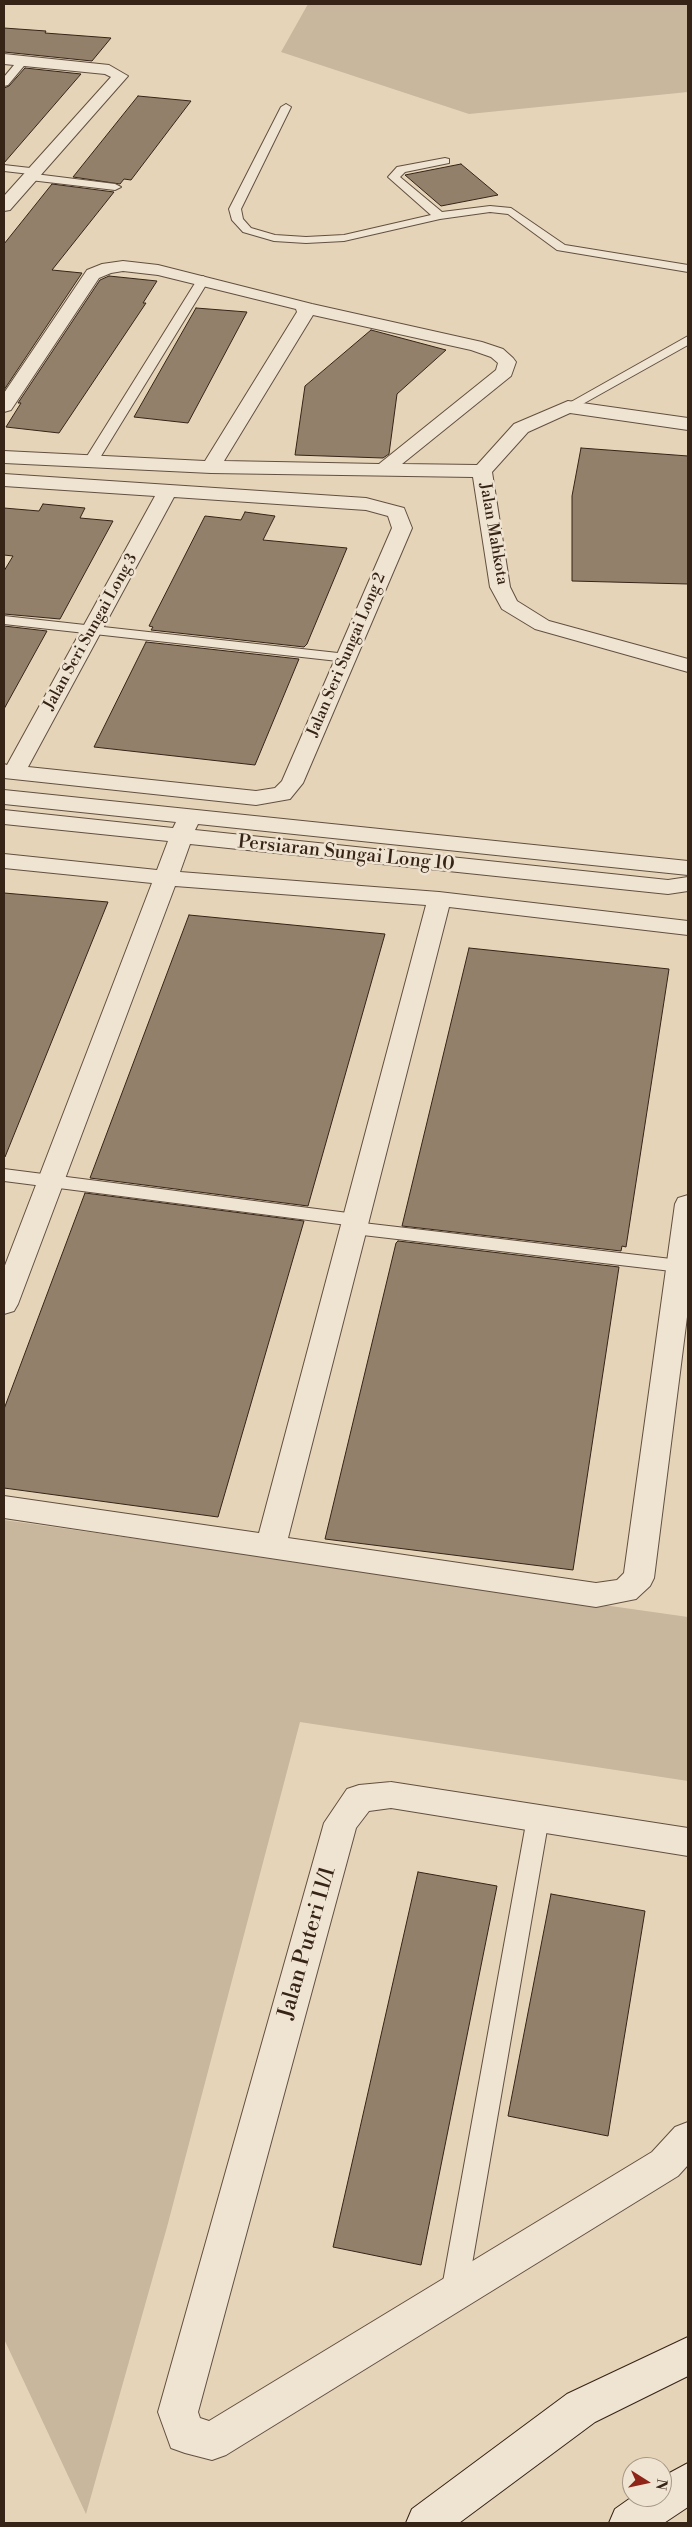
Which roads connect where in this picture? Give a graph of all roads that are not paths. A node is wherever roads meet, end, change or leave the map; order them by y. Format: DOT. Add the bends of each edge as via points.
graph roads {
  1 [pos="4,59"];
  2 [pos="23,61"];
  3 [pos="4,83"];
  4 [pos="286,107"];
  5 [pos="445,161"];
  6 [pos="4,168"];
  7 [pos="32,174"];
  8 [pos="115,187"];
  9 [pos="4,206"];
  10 [pos="440,216"];
  11 [pos="688,270"];
  12 [pos="203,280"];
  13 [pos="306,308"];
  14 [pos="688,340"];
  15 [pos="4,406"];
  16 [pos="568,407"];
  17 [pos="688,424"];
  18 [pos="4,457"];
  19 [pos="91,460"];
  20 [pos="211,466"];
  21 [pos="383,470"];
  22 [pos="482,471"];
  23 [pos="4,480"];
  24 [pos="168,492"];
  25 [pos="4,620"];
  26 [pos="92,630"];
  27 [pos="347,658"];
  28 [pos="688,666"];
  29 [pos="9,772"];
  30 [pos="4,797"];
  31 [pos="4,817"];
  32 [pos="185,828"];
  33 [pos="4,861"];
  34 [pos="688,868"];
  35 [pos="168,878"];
  36 [pos="688,884"];
  37 [pos="440,899"];
  38 [pos="688,928"];
  39 [pos="4,1175"];
  40 [pos="51,1181"];
  41 [pos="688,1204"];
  42 [pos="355,1224"];
  43 [pos="680,1266"];
  44 [pos="4,1304"];
  45 [pos="4,1507"];
  46 [pos="271,1546"];
  47 [pos="538,1818"];
  48 [pos="688,1842"];
  49 [pos="688,2139"];
  50 [pos="454,2293"];
  51 [pos="688,2356"];
  52 [pos="688,2483"];
  53 [pos="426,2523"];
  54 [pos="629,2523"];
  1 -- 2 [label="street"];
  2 -- 3 [label="lane"];
  2 -- 7 [label="street" via="108,70 120,76"];
  4 -- 10 [label="lane" via="236,209 238,220 247,230 274,238 344,238"];
  5 -- 10 [label="lane" via="402,169 394,178"];
  6 -- 7 [label="lane"];
  7 -- 8 [label="lane"];
  7 -- 9 [label="street"];
  10 -- 11 [label="lane" via="490,209 512,210 561,248"];
  12 -- 13 [label="street"];
  12 -- 15 [label="street" via="123,266 93,274"];
  12 -- 19 [label="lane"];
  13 -- 20 [label="street"];
  13 -- 21 [label="street" via="476,346 498,353 507,362 505,372"];
  14 -- 16 [label="lane"];
  16 -- 17 [label="street"];
  16 -- 22 [label="street, Jalan Mahkota" via="521,428"];
  18 -- 19 [label="street"];
  19 -- 20 [label="street"];
  20 -- 21 [label="street"];
  21 -- 22 [label="street"];
  22 -- 28 [label="street, Jalan Mahkota" via="500,588 510,605 542,625"];
  23 -- 24 [label="street"];
  24 -- 26 [label="street, Jalan Seri Sungai Long 3"];
  24 -- 27 [label="street, Jalan Seri Sungai Long 2" via="366,504 397,512 402,528"];
  25 -- 26 [label="lane"];
  26 -- 27 [label="lane"];
  26 -- 29 [label="street, Jalan Seri Sungai Long 3"];
  27 -- 29 [label="street, Jalan Seri Sungai Long 2" via="292,783 282,794 256,798"];
  30 -- 32 [label="street, Persiaran Sungai Long 10"];
  31 -- 32 [label="street, Persiaran Sungai Long 10"];
  32 -- 34 [label="street, Persiaran Sungai Long 10"];
  32 -- 35 [label="street"];
  32 -- 36 [label="street, Persiaran Sungai Long 10" via="668,886"];
  33 -- 35 [label="street"];
  35 -- 37 [label="street"];
  35 -- 40 [label="street"];
  37 -- 38 [label="street"];
  37 -- 42 [label="street"];
  39 -- 40 [label="lane"];
  40 -- 42 [label="lane"];
  40 -- 44 [label="street"];
  41 -- 43 [label="street"];
  42 -- 43 [label="lane"];
  42 -- 46 [label="street"];
  43 -- 46 [label="street" via="639,1578 625,1591 596,1595"];
  45 -- 46 [label="street"];
  47 -- 48 [label="street, Jalan Puteri 11/1"];
  47 -- 50 [label="lane"];
  47 -- 50 [label="street, Jalan Puteri 11/1" via="391,1795 359,1799 341,1823 178,2412 185,2434 212,2441"];
  49 -- 50 [label="street" via="666,2164"];
  51 -- 53 [label="street" via="580,2408"];
  52 -- 54 [label="street"];
}
